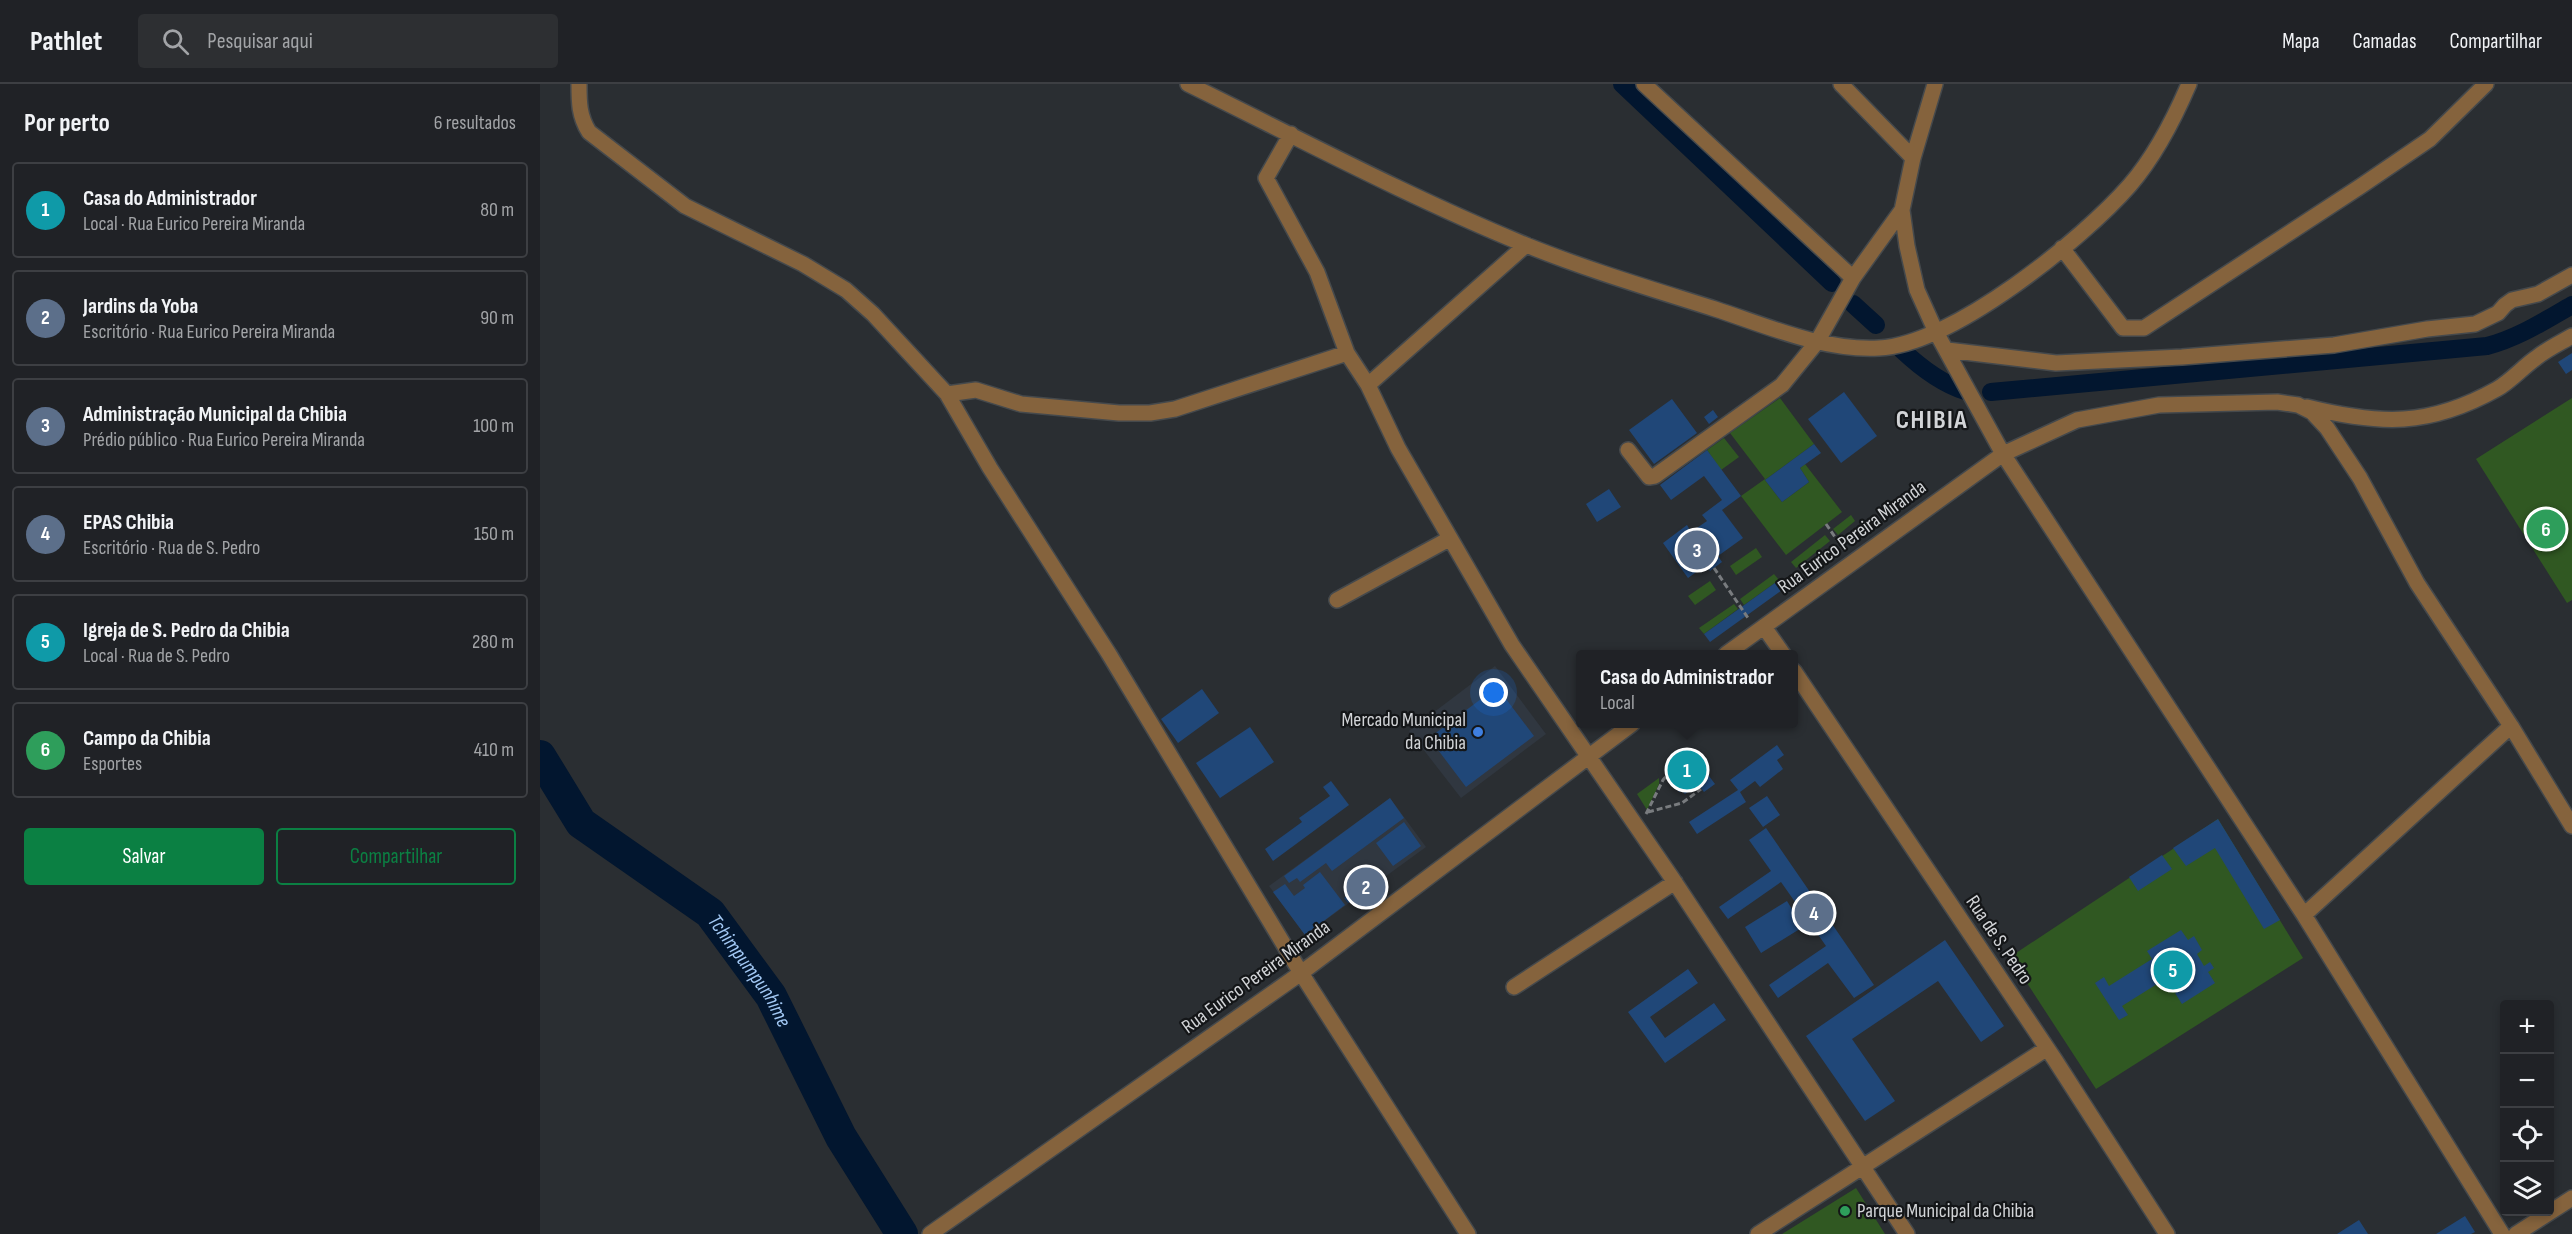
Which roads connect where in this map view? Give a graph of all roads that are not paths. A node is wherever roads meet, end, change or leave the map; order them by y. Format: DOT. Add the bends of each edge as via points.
graph roads {
  1 [pos="579,84"];
  2 [pos="1188,84"];
  3 [pos="1644,84"];
  4 [pos="1841,84"];
  5 [pos="1935,84"];
  6 [pos="2189,84"];
  7 [pos="2486,84"];
  8 [pos="1291,134"];
  9 [pos="1913,158"];
  10 [pos="1902,210"];
  11 [pos="1526,245"];
  12 [pos="2062,248"];
  13 [pos="2572,275"];
  14 [pos="1853,278"];
  15 [pos="1936,332"];
  16 [pos="2572,336"];
  17 [pos="1817,342"];
  18 [pos="1947,350"];
  19 [pos="1347,353"];
  20 [pos="1368,385"];
  21 [pos="947,394"];
  22 [pos="2298,405"];
  23 [pos="1629,450"];
  24 [pos="2002,454"];
  25 [pos="1449,539"];
  26 [pos="1337,600"];
  27 [pos="1761,629"];
  28 [pos="1732,650"];
  29 [pos="1779,650"];
  30 [pos="1798,677"];
  31 [pos="2511,726"];
  32 [pos="1625,728"];
  33 [pos="1588,755"];
  34 [pos="2572,826"];
  35 [pos="1675,882"];
  36 [pos="2304,915"];
  37 [pos="1301,972"];
  38 [pos="1514,987"];
  39 [pos="2046,1048"];
  40 [pos="1863,1168"];
  41 [pos="2572,1198"];
  42 [pos="930,1234"];
  43 [pos="1468,1234"];
  44 [pos="1758,1234"];
  45 [pos="1907,1234"];
  46 [pos="2167,1234"];
  47 [pos="2502,1234"];
  48 [pos="2516,1234"];
  1 -- 21 [label="street" via="581,116 589,132 685,206 803,264 846,290"];
  2 -- 8 [label="street"];
  3 -- 14 [label="street"];
  4 -- 9 [label="street"];
  5 -- 9 [label="street"];
  6 -- 12 [label="street" via="2162,139 2132,183 2102,216"];
  7 -- 12 [label="street" via="2430,139 2144,328 2123,328"];
  8 -- 11 [label="street"];
  8 -- 19 [label="street" via="1266,178 1317,272"];
  9 -- 10 [label="street"];
  10 -- 14 [label="street"];
  10 -- 15 [label="street" via="1917,290"];
  11 -- 17 [label="street"];
  11 -- 20 [label="street"];
  12 -- 15 [label="street" via="1975,313"];
  13 -- 18 [label="street" via="2538,294 2512,300 2498,313 2475,324 2334,345 2056,363"];
  14 -- 17 [label="street"];
  15 -- 17 [label="street" via="1910,343 1880,348"];
  15 -- 18 [label="street"];
  16 -- 22 [label="street, Rua Eurico Pereira Miranda" via="2538,356 2499,388 2457,408 2420,419 2363,420"];
  17 -- 23 [label="street" via="1782,385 1655,476 1645,473"];
  18 -- 24 [label="street"];
  19 -- 20 [label="street"];
  19 -- 21 [label="street" via="1175,409 1150,413 1021,404 976,390"];
  20 -- 25 [label="street"];
  21 -- 37 [label="street"];
  22 -- 24 [label="street, Rua Eurico Pereira Miranda" via="2159,405 2077,420"];
  22 -- 31 [label="street" via="2312,412 2327,428 2360,478 2417,583"];
  24 -- 27 [label="street, Rua Eurico Pereira Miranda"];
  24 -- 36 [label="street"];
  25 -- 26 [label="street"];
  25 -- 33 [label="street" via="1532,676"];
  27 -- 28 [label="street, Rua Eurico Pereira Miranda"];
  27 -- 29 [label="street"];
  30 -- 39 [label="street, Rua de S. Pedro"];
  31 -- 34 [label="street"];
  31 -- 36 [label="street"];
  32 -- 33 [label="street, Rua Eurico Pereira Miranda"];
  33 -- 35 [label="street"];
  33 -- 37 [label="street, Rua Eurico Pereira Miranda"];
  35 -- 38 [label="street"];
  35 -- 40 [label="street"];
  36 -- 47 [label="street"];
  37 -- 42 [label="street, Rua Eurico Pereira Miranda"];
  37 -- 43 [label="street"];
  39 -- 40 [label="street"];
  39 -- 46 [label="street, Rua de S. Pedro"];
  40 -- 44 [label="street"];
  40 -- 45 [label="street"];
  41 -- 48 [label="street"];
}
